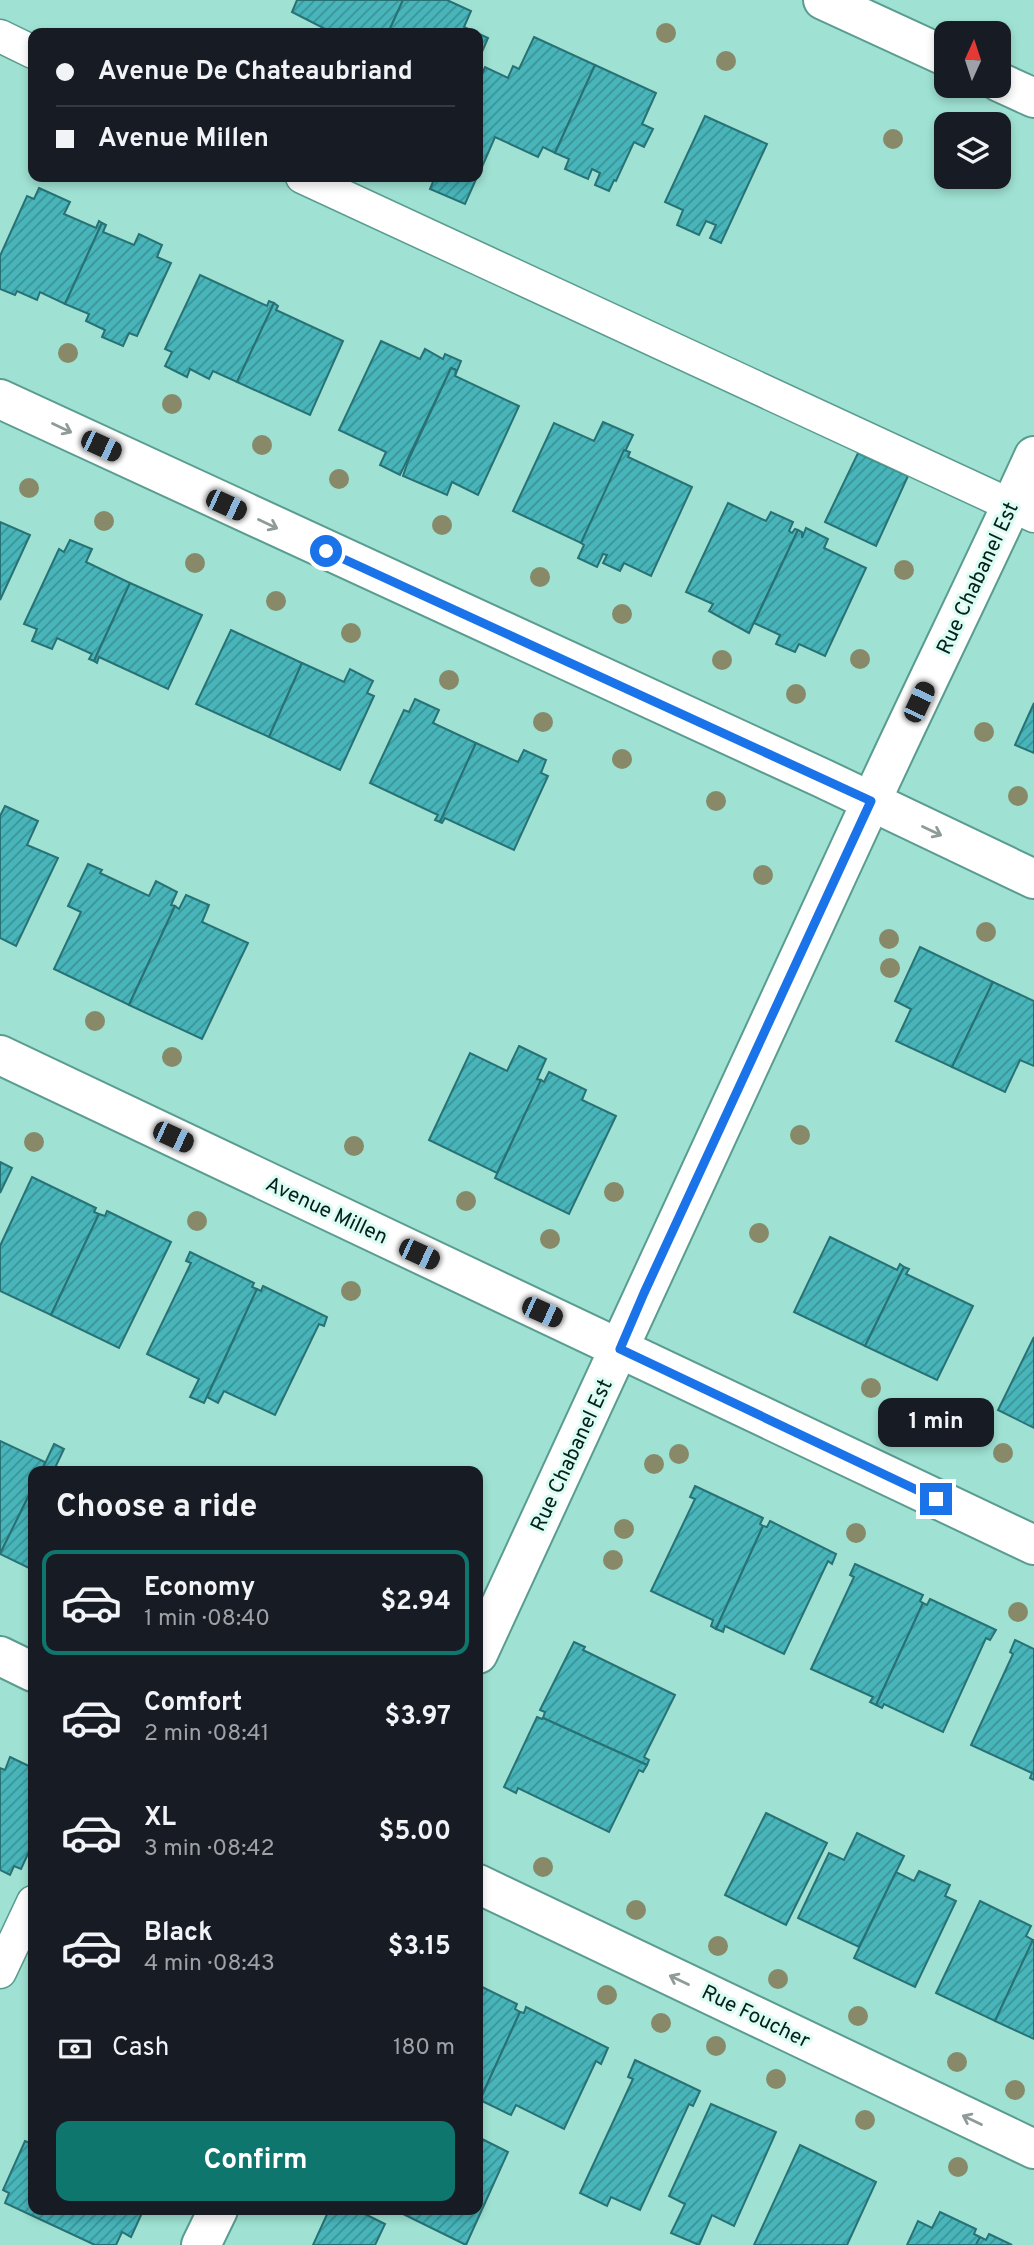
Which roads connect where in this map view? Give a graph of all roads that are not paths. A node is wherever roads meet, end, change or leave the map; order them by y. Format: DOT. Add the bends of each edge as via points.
graph roads {
  1 [pos="823,0"];
  2 [pos="0,36"];
  3 [pos="28,50"];
  4 [pos="934,51"];
  5 [pos="1012,88"];
  6 [pos="1034,98"];
  7 [pos="313,182"];
  8 [pos="0,399"];
  9 [pos="1034,456"];
  10 [pos="1023,511"];
  11 [pos="871,801"];
  12 [pos="1034,879"];
  13 [pos="0,1055"];
  14 [pos="620,1349"];
  15 [pos="1034,1545"];
  16 [pos="483,1643"];
  17 [pos="0,1657"];
  18 [pos="28,1670"];
  19 [pos="483,1886"];
  20 [pos="28,1913"];
  21 [pos="0,1972"];
  22 [pos="1034,2150"];
  23 [pos="216,2215"];
  24 [pos="201,2245"];
  1 -- 4 [label="street"];
  2 -- 3 [label="lane"];
  5 -- 6 [label="street"];
  7 -- 10 [label="lane"];
  8 -- 11 [label="street, one-way"];
  9 -- 10 [label="street, Rue Chabanel Est"];
  10 -- 11 [label="street, Rue Chabanel Est"];
  11 -- 12 [label="street, one-way"];
  11 -- 14 [label="street, Rue Chabanel Est"];
  13 -- 14 [label="street, Avenue Millen"];
  14 -- 15 [label="street, Avenue Millen"];
  14 -- 16 [label="street, Rue Chabanel Est"];
  17 -- 18 [label="street"];
  22 -- 19 [label="street, Rue Foucher, one-way"];
  20 -- 21 [label="lane"];
  23 -- 24 [label="street"];
}
